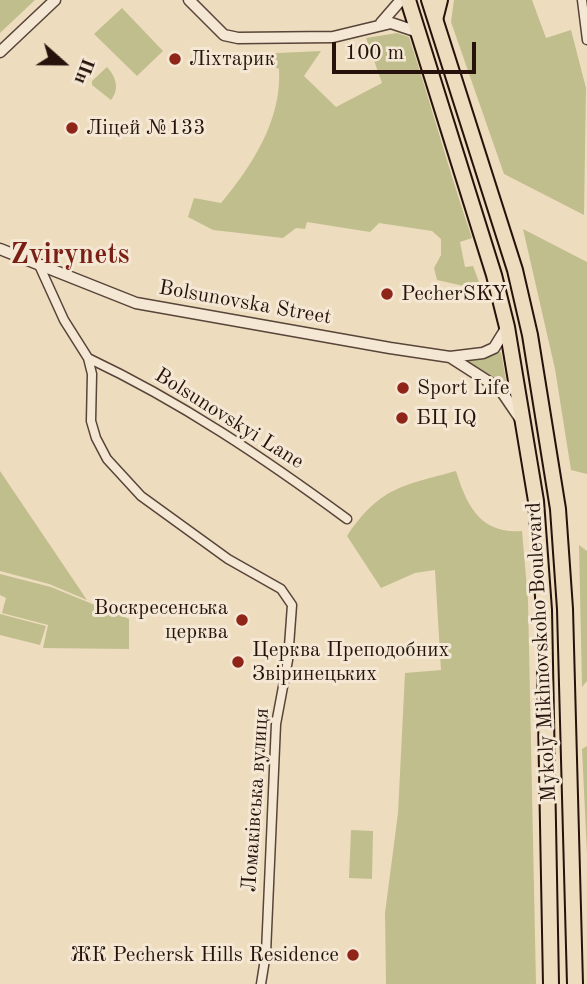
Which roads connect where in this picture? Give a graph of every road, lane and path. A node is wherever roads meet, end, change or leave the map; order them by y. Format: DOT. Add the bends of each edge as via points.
graph roads {
  1 [pos="55,0"];
  2 [pos="189,0"];
  3 [pos="401,0"];
  4 [pos="408,0"];
  5 [pos="429,0"];
  6 [pos="441,0"];
  7 [pos="582,0"];
  8 [pos="436,20"];
  9 [pos="380,24"];
  10 [pos="418,32"];
  11 [pos="587,40"];
  12 [pos="0,52"];
  13 [pos="0,249"];
  14 [pos="39,264"];
  15 [pos="507,327"];
  16 [pos="450,356"];
  17 [pos="88,358"];
  18 [pos="525,425"];
  19 [pos="346,519"];
  20 [pos="261,984"];
  21 [pos="551,984"];
  22 [pos="575,984"];
  1 -- 12 [label="street"];
  2 -- 9 [label="street" via="223,35 237,38 333,37"];
  3 -- 9 [label="street"];
  4 -- 10 [label="highway, Mykoly Mikhnovskoho Boulevard"];
  5 -- 8 [label="highway, Mykoly Mikhnovskoho Boulevard"];
  6 -- 8 [label="main road"];
  7 -- 11 [label="street"];
  8 -- 22 [label="highway, Mykoly Mikhnovskoho Boulevard" via="515,270 556,497 565,609"];
  9 -- 10 [label="street" via="401,24"];
  10 -- 15 [label="highway, Mykoly Mikhnovskoho Boulevard"];
  13 -- 14 [label="street, Bolsunovska Street"];
  14 -- 16 [label="street, Bolsunovska Street" via="136,303"];
  14 -- 17 [label="street, Ломаківська вулиця" via="64,320"];
  15 -- 16 [label="street, Bolsunovska Street" via="494,348"];
  15 -- 18 [label="highway, Mykoly Mikhnovskoho Boulevard"];
  16 -- 18 [label="street, Bolsunovska Street" via="500,389"];
  17 -- 19 [label="street, Bolsunovskyi Lane" via="152,388 227,433"];
  17 -- 20 [label="street, Ломаківська вулиця" via="91,421 107,458 151,504 228,559 281,589 292,605 276,724"];
  18 -- 21 [label="highway, Mykoly Mikhnovskoho Boulevard" via="543,577"];
}
